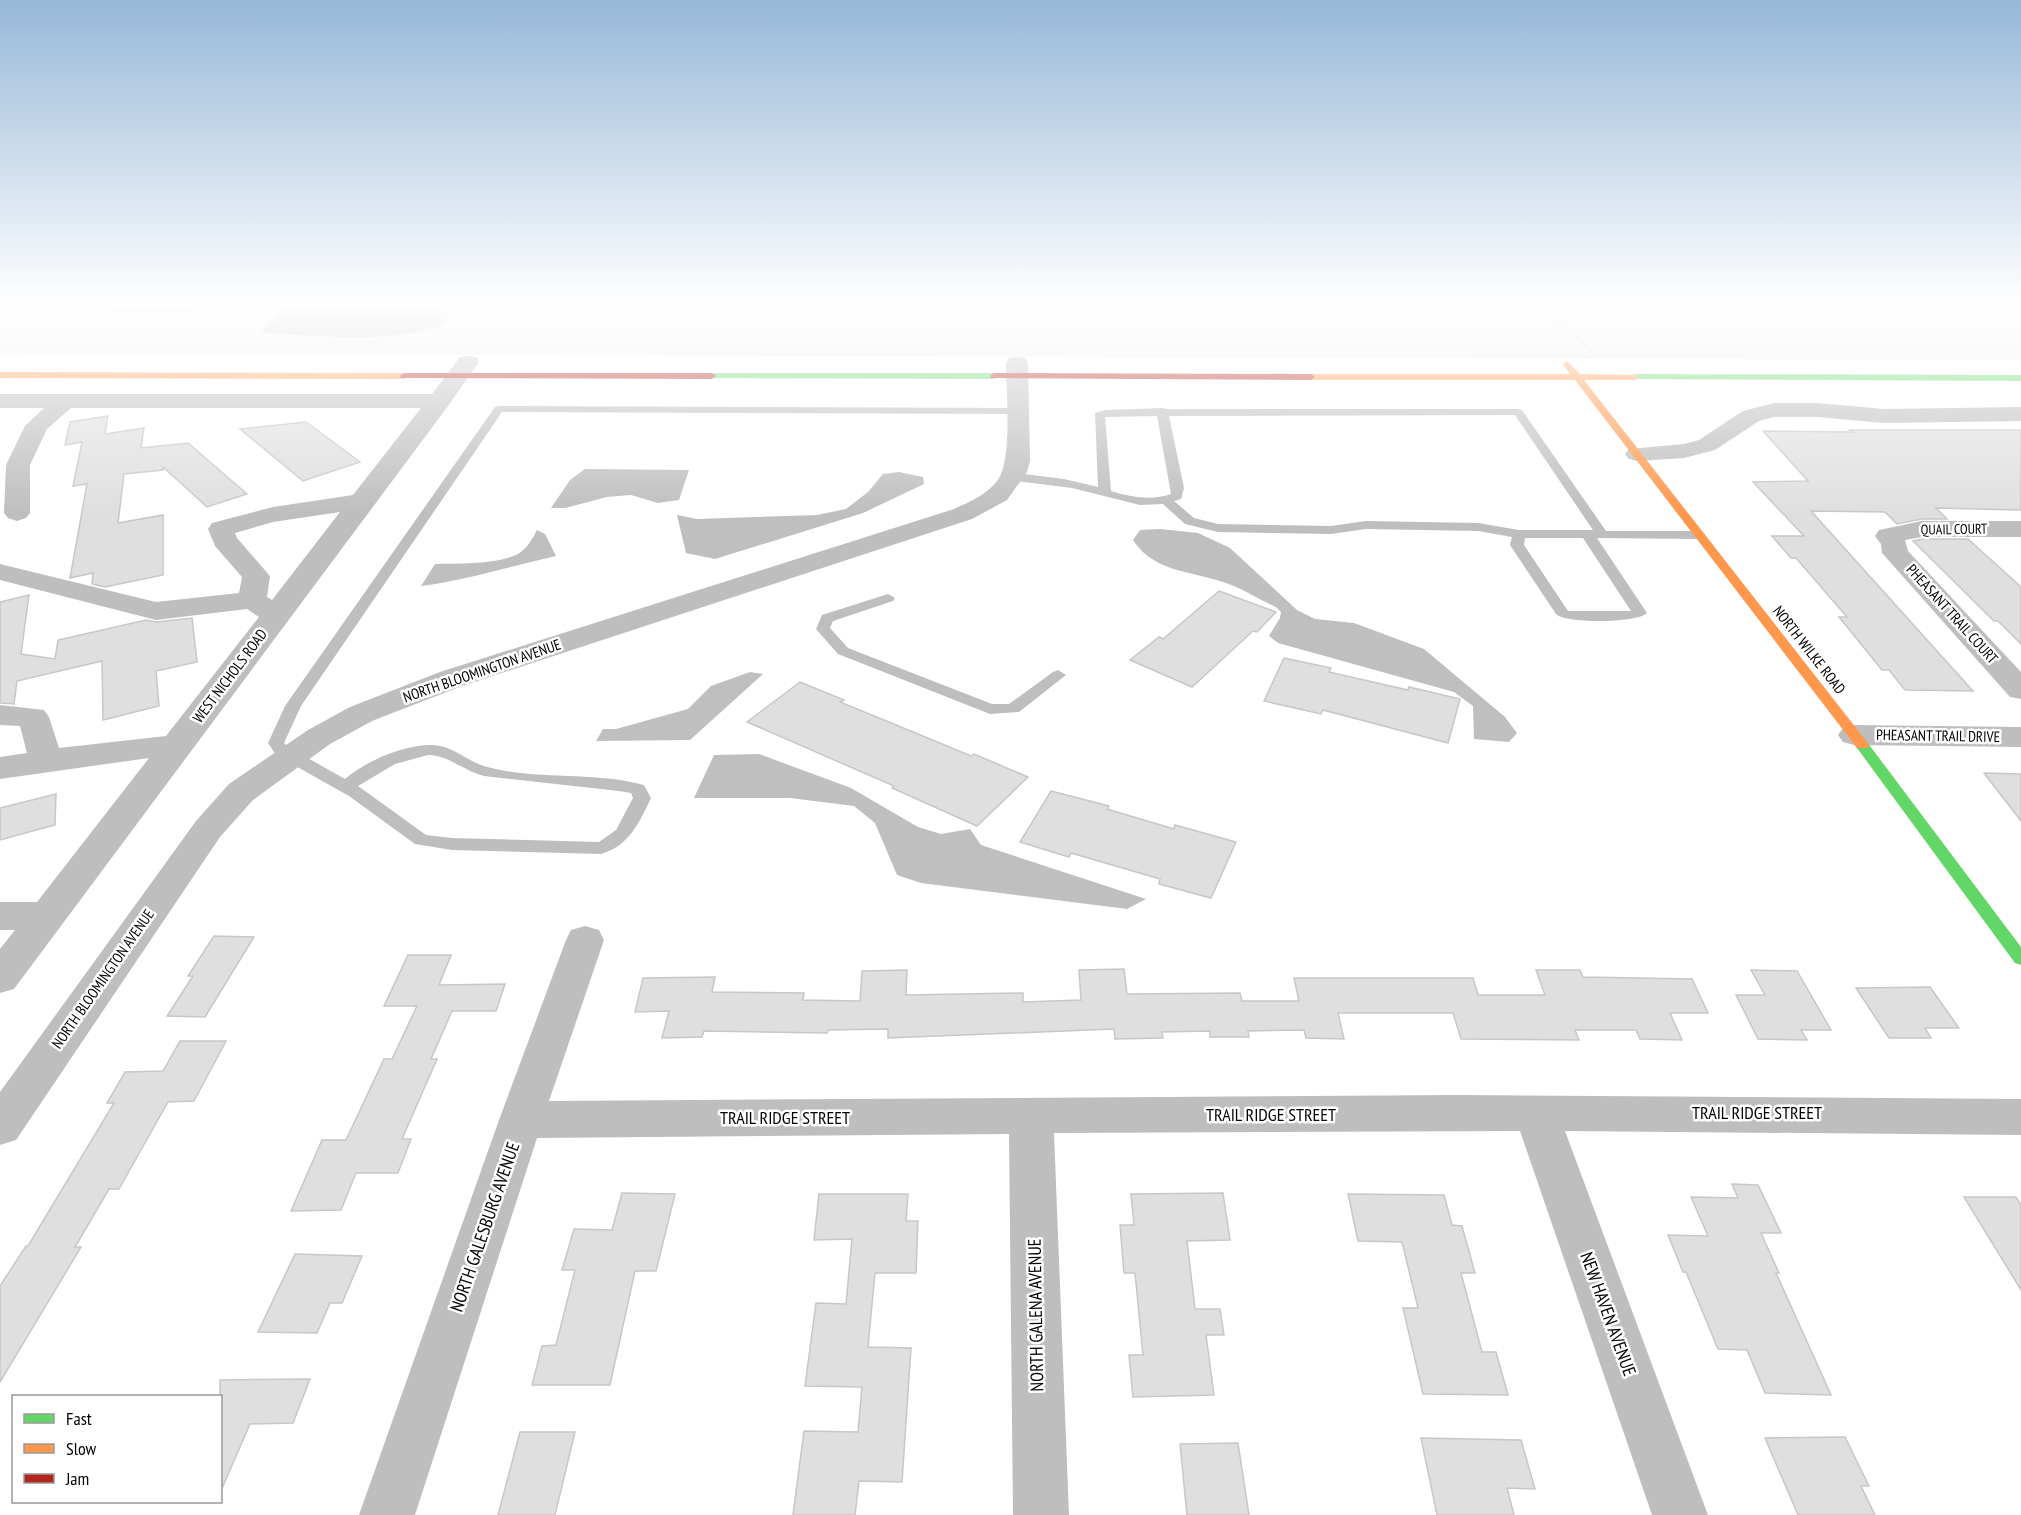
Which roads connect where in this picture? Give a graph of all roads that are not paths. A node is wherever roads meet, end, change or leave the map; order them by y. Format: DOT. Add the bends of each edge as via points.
graph roads {
  1 [pos="219,372"];
  2 [pos="461,372"];
  3 [pos="1017,372"];
  4 [pos="1136,372"];
  5 [pos="1572,372"];
  6 [pos="0,375"];
  7 [pos="1577,378"];
  8 [pos="2021,378"];
  9 [pos="0,401"];
  10 [pos="65,401"];
  11 [pos="440,401"];
  12 [pos="1017,411"];
  13 [pos="1162,411"];
  14 [pos="2021,414"];
  15 [pos="1637,454"];
  16 [pos="9,470"];
  17 [pos="1014,477"];
  18 [pos="1105,492"];
  19 [pos="1167,501"];
  20 [pos="363,502"];
  21 [pos="17,513"];
  22 [pos="2021,529"];
  23 [pos="1519,534"];
  24 [pos="1587,534"];
  25 [pos="1602,534"];
  26 [pos="1699,535"];
  27 [pos="1888,536"];
  28 [pos="0,572"];
  29 [pos="888,598"];
  30 [pos="264,608"];
  31 [pos="1058,675"];
  32 [pos="2021,690"];
  33 [pos="0,715"];
  34 [pos="1854,735"];
  35 [pos="2021,737"];
  36 [pos="178,745"];
  37 [pos="292,756"];
  38 [pos="46,761"];
  39 [pos="0,768"];
  40 [pos="347,787"];
  41 [pos="0,916"];
  42 [pos="48,916"];
  43 [pos="585,940"];
  44 [pos="2021,959"];
  45 [pos="0,978"];
  46 [pos="1536,1113"];
  47 [pos="1031,1116"];
  48 [pos="2021,1117"];
  49 [pos="521,1120"];
  50 [pos="0,1126"];
  51 [pos="387,1515"];
  52 [pos="1041,1515"];
  53 [pos="1680,1515"];
  1 -- 6 [label="main road"];
  2 -- 11 [label="street, WEST NICHOLS ROAD"];
  3 -- 12 [label="street"];
  4 -- 7 [label="main road"];
  5 -- 7 [label="main road, NORTH WILKE ROAD"];
  7 -- 8 [label="main road"];
  7 -- 15 [label="main road, NORTH WILKE ROAD"];
  9 -- 10 [label="street"];
  10 -- 11 [label="street"];
  10 -- 16 [label="street" via="36,426"];
  11 -- 20 [label="street, WEST NICHOLS ROAD"];
  12 -- 17 [label="street" via="1018,461"];
  12 -- 37 [label="lane" via="499,409 293,706 276,743"];
  13 -- 18 [label="lane" via="1099,415"];
  13 -- 19 [label="lane" via="1178,488 1177,496"];
  13 -- 25 [label="lane" via="1518,412"];
  14 -- 15 [label="street" via="1884,416 1774,410 1751,416 1707,445 1684,451"];
  15 -- 26 [label="main road, NORTH WILKE ROAD"];
  16 -- 21 [label="street"];
  17 -- 18 [label="lane"];
  17 -- 37 [label="street, NORTH BLOOMINGTON AVENUE" via="998,495 963,514 451,679 362,714"];
  18 -- 19 [label="lane" via="1144,502"];
  19 -- 23 [label="lane" via="1185,520 1218,528 1456,526"];
  20 -- 30 [label="street, WEST NICHOLS ROAD"];
  20 -- 30 [label="street" via="320,507 221,529 229,547 256,576"];
  22 -- 27 [label="street, QUAIL COURT" via="1922,529"];
  23 -- 24 [label="lane"];
  23 -- 24 [label="lane" via="1517,545 1563,614 1640,613"];
  24 -- 25 [label="lane"];
  25 -- 26 [label="lane"];
  26 -- 34 [label="main road, NORTH WILKE ROAD"];
  27 -- 32 [label="street, PHEASANT TRAIL COURT" via="1895,553"];
  28 -- 30 [label="street" via="156,611"];
  29 -- 31 [label="lane" via="827,618 823,629 843,651 990,710 1013,709"];
  30 -- 36 [label="street, WEST NICHOLS ROAD"];
  33 -- 38 [label="street" via="33,717"];
  34 -- 35 [label="street, PHEASANT TRAIL DRIVE"];
  34 -- 44 [label="main road, NORTH WILKE ROAD"];
  36 -- 38 [label="street"];
  36 -- 42 [label="street, WEST NICHOLS ROAD"];
  37 -- 40 [label="lane"];
  37 -- 50 [label="street, NORTH BLOOMINGTON AVENUE" via="241,792 208,829"];
  38 -- 39 [label="street"];
  40 -- 40 [label="lane" via="421,840 452,844 601,848 615,842 627,829 642,798 638,789 614,783 481,771 438,750 411,752 376,767"];
  41 -- 42 [label="street"];
  42 -- 45 [label="street, WEST NICHOLS ROAD"];
  43 -- 49 [label="street, NORTH GALESBURG AVENUE"];
  46 -- 47 [label="street, TRAIL RIDGE STREET"];
  46 -- 48 [label="street, TRAIL RIDGE STREET"];
  46 -- 53 [label="street, NEW HAVEN AVENUE"];
  47 -- 49 [label="street, TRAIL RIDGE STREET"];
  47 -- 52 [label="street, NORTH GALENA AVENUE"];
  49 -- 51 [label="street, NORTH GALESBURG AVENUE"];
}
